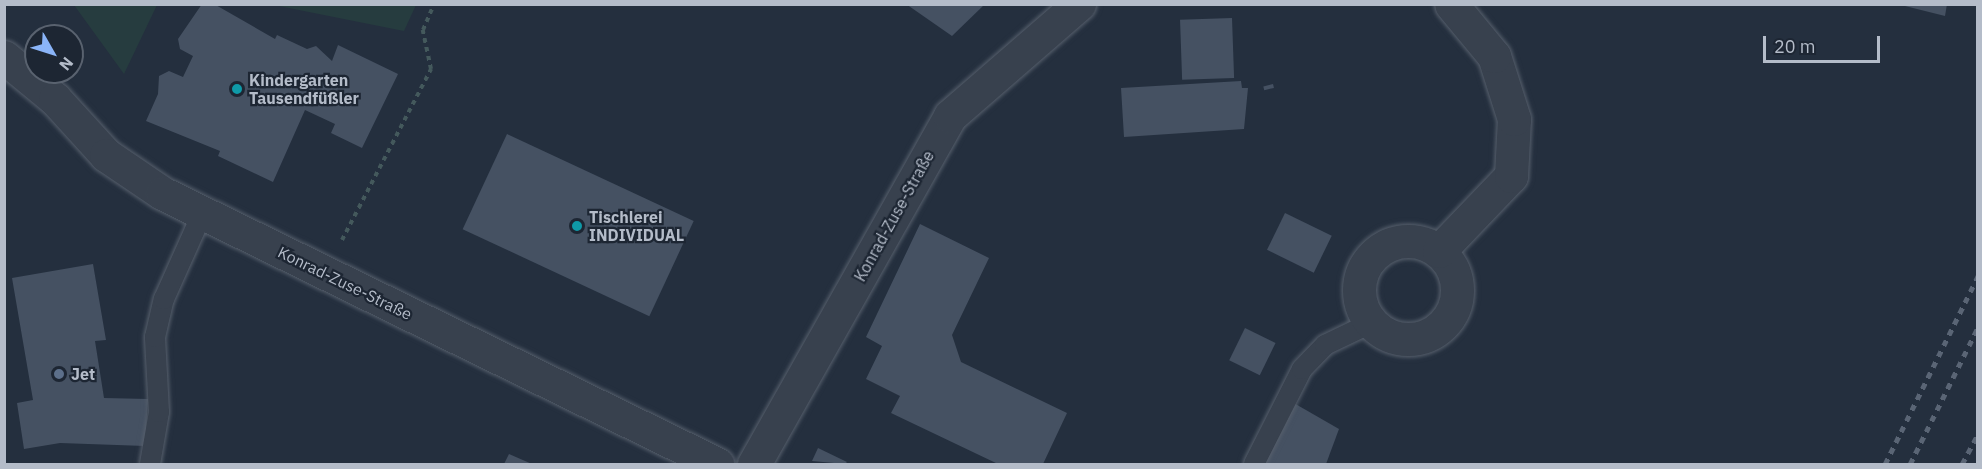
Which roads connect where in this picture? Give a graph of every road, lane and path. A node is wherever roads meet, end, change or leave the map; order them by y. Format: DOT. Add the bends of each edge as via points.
graph roads {
  1 [pos="434,4"];
  2 [pos="1079,4"];
  3 [pos="1451,4"];
  4 [pos="4,57"];
  5 [pos="203,212"];
  6 [pos="1439,251"];
  7 [pos="325,273"];
  8 [pos="1371,323"];
  9 [pos="150,465"];
  10 [pos="717,465"];
  11 [pos="754,465"];
  12 [pos="1254,465"];
  1 -- 7 [label="path" via="423,30 431,69"];
  2 -- 11 [label="street, Konrad-Zuse-Straße" via="950,116"];
  3 -- 6 [label="street" via="1494,56 1514,119 1512,176"];
  4 -- 5 [label="street, Konrad-Zuse-Straße" via="55,99 106,156"];
  5 -- 7 [label="street, Konrad-Zuse-Straße"];
  5 -- 9 [label="lane" via="164,298 155,337 159,412"];
  6 -- 8 [label="street" via="1402,240 1369,258 1358,295"];
  6 -- 8 [label="street" via="1457,285 1446,321 1413,339 1389,336"];
  7 -- 10 [label="street, Konrad-Zuse-Straße"];
  8 -- 12 [label="lane" via="1325,345 1302,369"];
}
